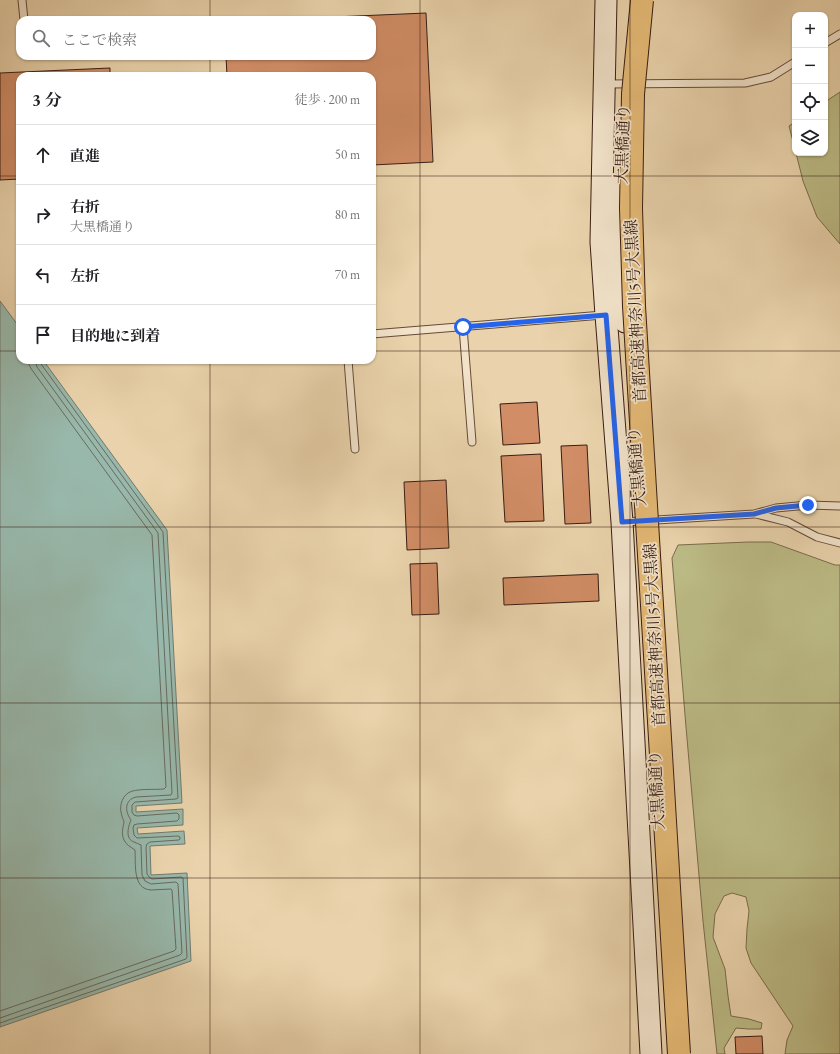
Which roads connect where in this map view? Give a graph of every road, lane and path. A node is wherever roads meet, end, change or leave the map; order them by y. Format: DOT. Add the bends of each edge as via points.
graph roads {
  1 [pos="22,0"];
  2 [pos="606,0"];
  3 [pos="635,0"];
  4 [pos="642,0"];
  5 [pos="651,0"];
  6 [pos="24,16"];
  7 [pos="840,34"];
  8 [pos="828,41"];
  9 [pos="792,64"];
  10 [pos="615,84"];
  11 [pos="606,315"];
  12 [pos="463,327"];
  13 [pos="376,334"];
  14 [pos="348,364"];
  15 [pos="472,442"];
  16 [pos="355,449"];
  17 [pos="840,506"];
  18 [pos="754,514"];
  19 [pos="631,521"];
  20 [pos="840,543"];
  21 [pos="651,1054"];
  22 [pos="673,1054"];
  23 [pos="679,1054"];
  24 [pos="686,1054"];
  1 -- 6 [label="lane"];
  2 -- 10 [label="street, 大黒橋通り"];
  3 -- 10 [label="street, 大黒橋通り"];
  4 -- 23 [label="highway, 首都高速神奈川5号大黒線, bridge" via="633,94 631,208 634,306"];
  5 -- 24 [label="highway, 首都高速神奈川5号大黒線" via="642,94 639,208 642,306"];
  7 -- 8 [label="lane"];
  9 -- 10 [label="lane" via="771,77 745,83"];
  10 -- 11 [label="street, 大黒橋通り" via="601,242"];
  10 -- 19 [label="street, 大黒橋通り" via="619,251"];
  11 -- 12 [label="lane"];
  11 -- 19 [label="street, 大黒橋通り"];
  12 -- 13 [label="lane"];
  12 -- 15 [label="lane"];
  14 -- 16 [label="lane"];
  17 -- 18 [label="lane" via="808,505 776,508"];
  18 -- 19 [label="lane"];
  18 -- 20 [label="lane" via="788,522 817,537"];
  19 -- 21 [label="street, 大黒橋通り"];
  19 -- 22 [label="street, 大黒橋通り" via="656,796"];
}
